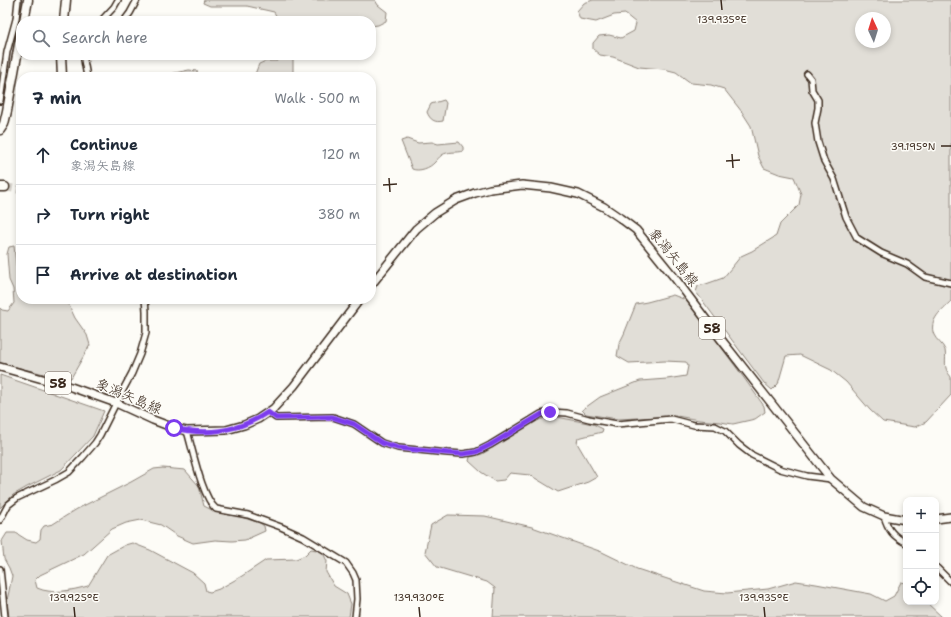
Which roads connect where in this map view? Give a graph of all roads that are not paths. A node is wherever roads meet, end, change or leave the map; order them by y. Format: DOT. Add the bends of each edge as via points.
graph roads {
  1 [pos="18,0"];
  2 [pos="28,0"];
  3 [pos="66,0"];
  4 [pos="118,0"];
  5 [pos="137,0"];
  6 [pos="16,16"];
  7 [pos="25,16"];
  8 [pos="64,16"];
  9 [pos="105,16"];
  10 [pos="128,16"];
  11 [pos="16,19"];
  12 [pos="16,60"];
  13 [pos="61,60"];
  14 [pos="84,60"];
  15 [pos="62,72"];
  16 [pos="86,72"];
  17 [pos="807,74"];
  18 [pos="0,101"];
  19 [pos="0,130"];
  20 [pos="376,279"];
  21 [pos="951,283"];
  22 [pos="145,304"];
  23 [pos="356,304"];
  24 [pos="0,367"];
  25 [pos="116,403"];
  26 [pos="268,412"];
  27 [pos="187,431"];
  28 [pos="831,479"];
  29 [pos="884,516"];
  30 [pos="951,517"];
  31 [pos="903,519"];
  32 [pos="939,519"];
  33 [pos="0,520"];
  34 [pos="903,541"];
  35 [pos="0,569"];
  36 [pos="937,569"];
  37 [pos="951,582"];
  38 [pos="5,617"];
  39 [pos="355,617"];
  1 -- 6 [label="street"];
  2 -- 7 [label="highway"];
  3 -- 8 [label="highway"];
  4 -- 9 [label="street"];
  5 -- 10 [label="street"];
  11 -- 18 [label="street" via="7,52"];
  12 -- 19 [label="highway" via="7,112"];
  13 -- 15 [label="highway"];
  14 -- 16 [label="street"];
  17 -- 21 [label="street" via="818,100 818,142 824,161 834,179 846,217 857,238 881,253 907,264 925,277"];
  20 -- 28 [label="main road, 象潟矢島線 / 58" via="416,229 456,200 490,189 522,185 578,194 604,207 636,230"];
  22 -- 25 [label="street" via="146,333 140,354"];
  23 -- 26 [label="main road, 象潟矢島線 / 58" via="294,386"];
  24 -- 25 [label="main road, 象潟矢島線 / 58" via="71,386"];
  25 -- 27 [label="main road, 象潟矢島線 / 58" via="153,420"];
  25 -- 33 [label="street" via="95,443 79,462 69,472 16,498 8,505"];
  26 -- 27 [label="main road, 象潟矢島線 / 58" via="258,419 226,430"];
  26 -- 28 [label="street" via="276,418 332,417 354,424 382,443 398,448 463,454 476,452 542,414 550,412 567,413 617,424 671,419 694,425 715,426 725,431 752,455 780,469"];
  27 -- 39 [label="street" via="202,487 213,506 216,509 248,515 303,536 346,563 356,580"];
  28 -- 29 [label="main road, 象潟矢島線 / 58" via="864,507"];
  29 -- 31 [label="main road, 象潟矢島線 / 58"];
  29 -- 34 [label="street" via="891,532"];
  30 -- 32 [label="main road"];
  35 -- 38 [label="street"];
  36 -- 37 [label="street"];
}
